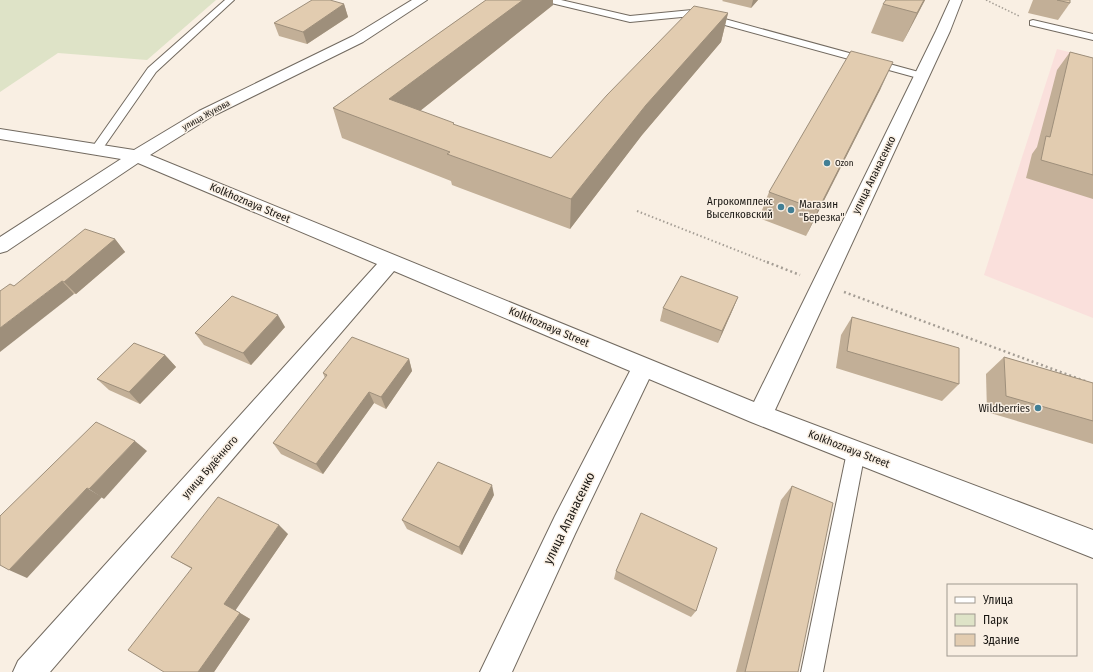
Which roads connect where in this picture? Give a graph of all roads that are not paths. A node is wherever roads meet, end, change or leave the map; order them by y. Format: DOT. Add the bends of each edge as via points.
graph roads {
  1 [pos="230,0"];
  2 [pos="421,0"];
  3 [pos="550,0"];
  4 [pos="956,0"];
  5 [pos="1033,23"];
  6 [pos="1093,37"];
  7 [pos="922,76"];
  8 [pos="0,134"];
  9 [pos="97,149"];
  10 [pos="137,156"];
  11 [pos="0,246"];
  12 [pos="391,261"];
  13 [pos="644,366"];
  14 [pos="760,415"];
  15 [pos="856,452"];
  16 [pos="1093,544"];
  17 [pos="29,672"];
  18 [pos="496,672"];
  19 [pos="812,672"];
  1 -- 9 [label="lane" via="152,70"];
  2 -- 10 [label="street, улица Жукова" via="358,39 205,114"];
  3 -- 7 [label="lane" via="630,19 692,13"];
  4 -- 7 [label="street, улица Апанасенко"];
  5 -- 6 [label="lane"];
  7 -- 14 [label="street, улица Апанасенко"];
  8 -- 9 [label="street, Kolkhoznaya Street"];
  9 -- 10 [label="street, Kolkhoznaya Street"];
  10 -- 11 [label="street, улица Жукова"];
  10 -- 12 [label="street, Kolkhoznaya Street"];
  12 -- 13 [label="street, Kolkhoznaya Street"];
  12 -- 17 [label="street, улица Будённого"];
  13 -- 14 [label="street, Kolkhoznaya Street"];
  13 -- 18 [label="street, улица Апанасенко"];
  14 -- 15 [label="street, Kolkhoznaya Street"];
  15 -- 16 [label="street, Kolkhoznaya Street"];
  15 -- 19 [label="lane"];
}
